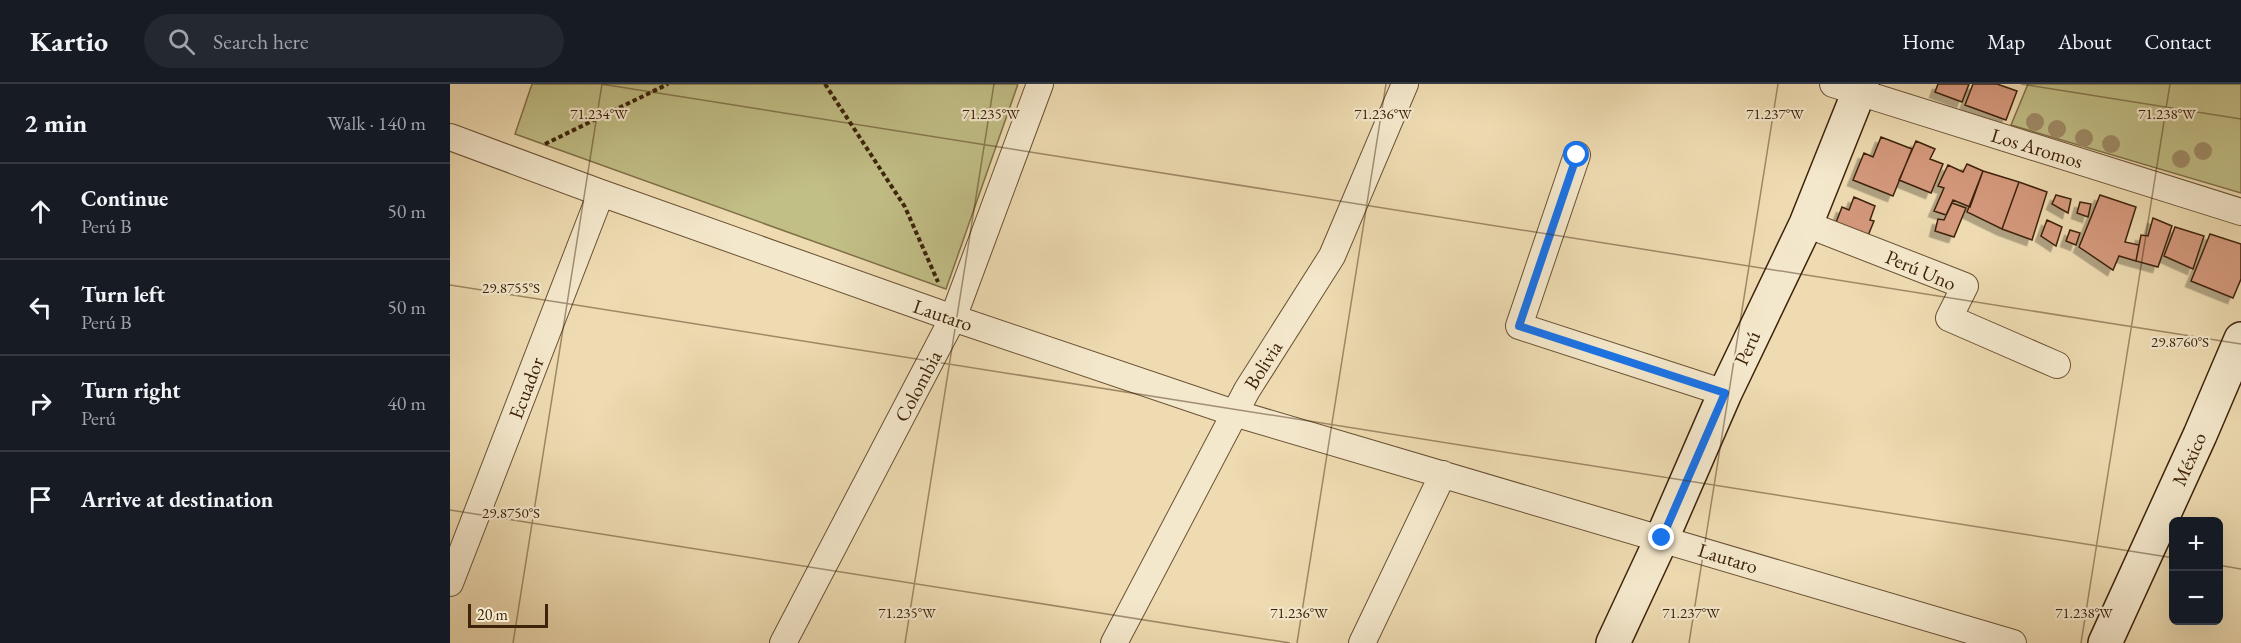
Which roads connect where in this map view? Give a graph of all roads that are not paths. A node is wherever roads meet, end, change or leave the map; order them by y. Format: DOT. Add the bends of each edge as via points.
graph roads {
  1 [pos="1040,84"];
  2 [pos="1405,84"];
  3 [pos="1851,86"];
  4 [pos="452,142"];
  5 [pos="1577,155"];
  6 [pos="602,193"];
  7 [pos="2241,212"];
  8 [pos="1806,224"];
  9 [pos="953,318"];
  10 [pos="2241,339"];
  11 [pos="2056,365"];
  12 [pos="1725,393"];
  13 [pos="1234,413"];
  14 [pos="1443,474"];
  15 [pos="1662,538"];
  16 [pos="450,583"];
  17 [pos="783,643"];
  18 [pos="1114,643"];
  19 [pos="1362,643"];
  20 [pos="1613,643"];
  21 [pos="2013,643"];
  22 [pos="2105,643"];
  1 -- 9 [label="street, Colombia"];
  2 -- 13 [label="street, Bolivia" via="1332,256"];
  3 -- 7 [label="street, Los Aromos"];
  3 -- 8 [label="main road, Perú"];
  4 -- 6 [label="street, Lautaro"];
  5 -- 12 [label="street" via="1519,326"];
  6 -- 9 [label="street, Lautaro"];
  6 -- 16 [label="street, Ecuador"];
  8 -- 11 [label="street, Perú Uno" via="1965,286 1949,318"];
  8 -- 12 [label="main road, Perú"];
  9 -- 13 [label="street, Lautaro"];
  9 -- 17 [label="street, Colombia"];
  10 -- 22 [label="main road, México"];
  12 -- 15 [label="main road, Perú"];
  13 -- 14 [label="street, Lautaro"];
  13 -- 18 [label="street, Bolivia"];
  14 -- 15 [label="street, Lautaro"];
  14 -- 19 [label="street"];
  15 -- 20 [label="main road, Perú"];
  15 -- 21 [label="street, Lautaro"];
}
